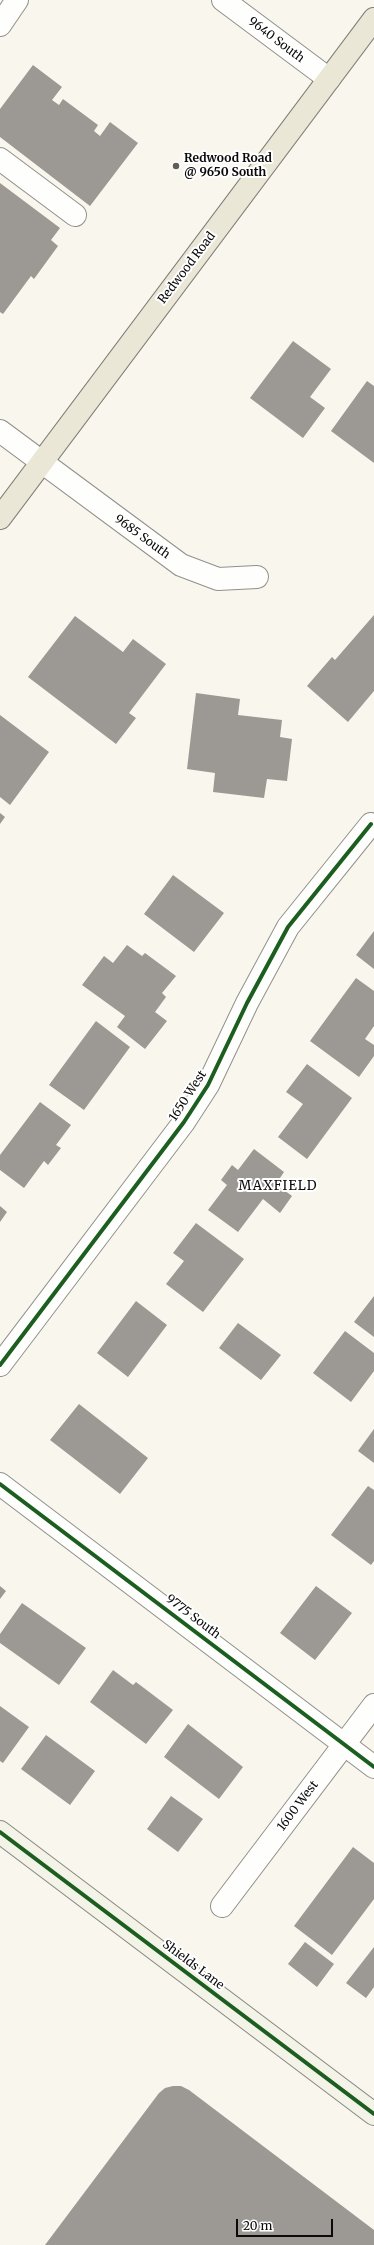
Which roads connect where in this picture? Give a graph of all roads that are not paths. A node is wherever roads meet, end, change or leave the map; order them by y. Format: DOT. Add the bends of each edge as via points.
graph roads {
  1 [pos="17,0"];
  2 [pos="223,0"];
  3 [pos="374,19"];
  4 [pos="0,25"];
  5 [pos="329,79"];
  6 [pos="0,159"];
  7 [pos="75,215"];
  8 [pos="0,431"];
  9 [pos="41,463"];
  10 [pos="0,518"];
  11 [pos="257,577"];
  12 [pos="371,824"];
  13 [pos="0,1365"];
  14 [pos="0,1484"];
  15 [pos="374,1705"];
  16 [pos="344,1744"];
  17 [pos="374,1767"];
  18 [pos="0,1832"];
  19 [pos="222,1906"];
  20 [pos="374,2114"];
  1 -- 4 [label="street"];
  2 -- 5 [label="street, 9640 South"];
  3 -- 5 [label="main road, Redwood Road"];
  5 -- 9 [label="main road, Redwood Road"];
  6 -- 7 [label="street"];
  8 -- 9 [label="street, 9685 South"];
  9 -- 10 [label="main road, Redwood Road"];
  9 -- 11 [label="street, 9685 South" via="181,566 218,579"];
  12 -- 13 [label="street, 1650 West" via="288,927 247,1003 208,1085 184,1122"];
  14 -- 16 [label="street, 9775 South"];
  15 -- 16 [label="street, 1600 West"];
  16 -- 17 [label="street, 9775 South"];
  16 -- 19 [label="street, 1600 West"];
  18 -- 20 [label="main road, Shields Lane"];
}
